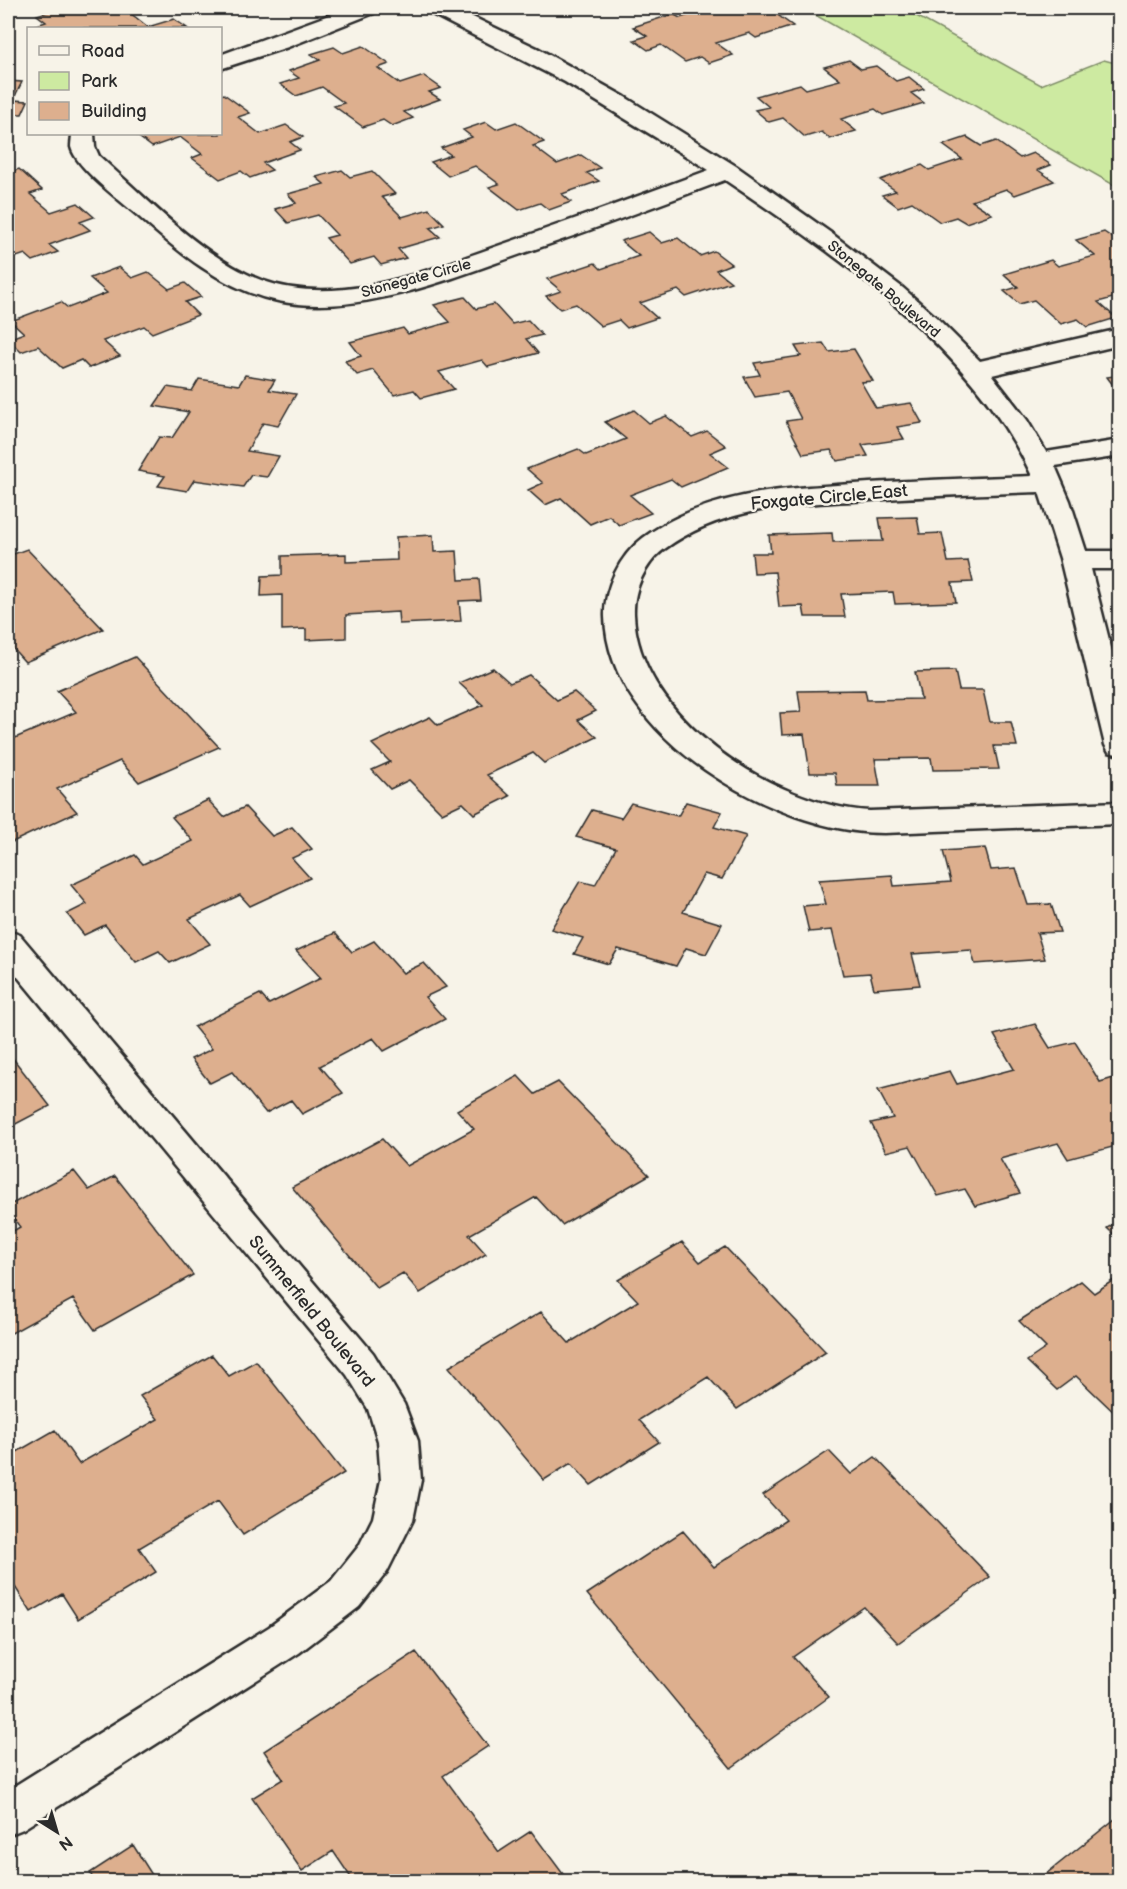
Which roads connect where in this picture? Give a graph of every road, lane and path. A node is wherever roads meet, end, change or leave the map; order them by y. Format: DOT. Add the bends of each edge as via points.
graph roads {
  1 [pos="366,8"];
  2 [pos="438,8"];
  3 [pos="222,61"];
  4 [pos="83,135"];
  5 [pos="729,171"];
  6 [pos="1119,337"];
  7 [pos="974,370"];
  8 [pos="1119,448"];
  9 [pos="1044,472"];
  10 [pos="1075,560"];
  11 [pos="1119,560"];
  12 [pos="1119,745"];
  13 [pos="1119,813"];
  14 [pos="8,943"];
  15 [pos="8,1693"];
  16 [pos="8,1706"];
  17 [pos="8,1814"];
  1 -- 3 [label="street"];
  2 -- 5 [label="street, Stonegate Boulevard" via="591,86"];
  4 -- 5 [label="street, Stonegate Circle" via="89,159 226,273 252,286 301,296 379,291 438,274"];
  5 -- 7 [label="street, Stonegate Boulevard" via="891,291"];
  6 -- 7 [label="street"];
  7 -- 9 [label="street, Stonegate Boulevard" via="1009,414"];
  8 -- 9 [label="street, Foxgate Circle East"];
  9 -- 10 [label="street, Stonegate Boulevard"];
  9 -- 13 [label="street, Foxgate Circle East" via="813,495 710,513 664,535 633,564 618,599 620,638 634,677 679,733 746,782 801,808 848,820"];
  10 -- 11 [label="street"];
  10 -- 12 [label="street, Stonegate Boulevard"];
  14 -- 17 [label="street, Summerfield Boulevard" via="360,1364 385,1404 398,1441 401,1480 393,1520 374,1559 345,1594 284,1640"];
  15 -- 16 [label="path" via="13,1702"];
}
